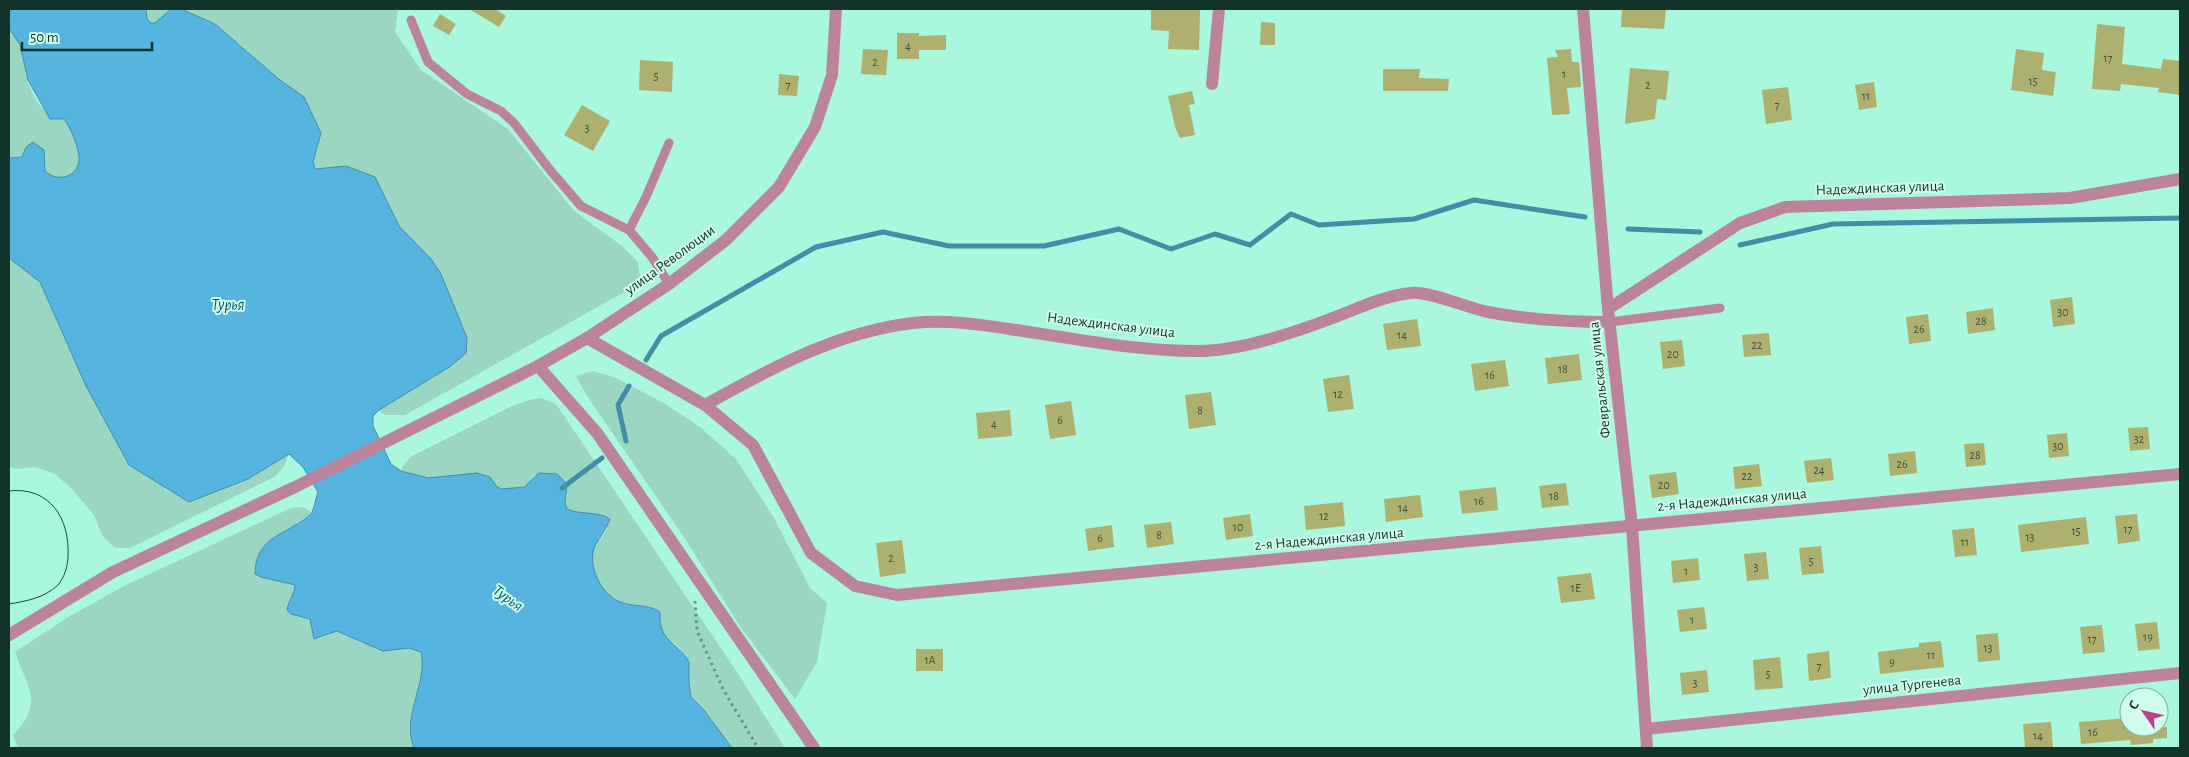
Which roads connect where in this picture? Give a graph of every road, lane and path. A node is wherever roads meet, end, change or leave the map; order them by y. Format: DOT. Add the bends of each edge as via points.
graph roads {
  1 [pos="836,9"];
  2 [pos="1219,9"];
  3 [pos="1583,9"];
  4 [pos="411,20"];
  5 [pos="1212,84"];
  6 [pos="669,142"];
  7 [pos="2180,179"];
  8 [pos="629,230"];
  9 [pos="669,284"];
  10 [pos="1720,308"];
  11 [pos="1609,316"];
  12 [pos="587,338"];
  13 [pos="538,366"];
  14 [pos="705,405"];
  15 [pos="2180,474"];
  16 [pos="1632,526"];
  17 [pos="702,587"];
  18 [pos="9,635"];
  19 [pos="2180,673"];
  20 [pos="1646,729"];
  21 [pos="758,748"];
  22 [pos="814,748"];
  23 [pos="1647,748"];
  1 -- 9 [label="street, улица Революции" via="832,75 815,127 779,187 726,240"];
  2 -- 5 [label="street"];
  3 -- 11 [label="street, Февральская улица"];
  4 -- 8 [label="lane" via="428,62 467,94 501,110 581,206"];
  6 -- 8 [label="lane"];
  7 -- 11 [label="street, Надеждинская улица" via="2070,198 1785,207 1740,223"];
  8 -- 9 [label="lane"];
  9 -- 12 [label="street, улица Революции"];
  10 -- 11 [label="lane"];
  11 -- 14 [label="street, Надеждинская улица" via="1558,322 1486,312 1414,292 1390,296 1314,325 1271,337 1201,351 1145,349 978,324 915,322 865,331 824,345 773,367"];
  11 -- 16 [label="street, Февральская улица"];
  12 -- 13 [label="street, улица Революции"];
  12 -- 14 [label="street, 2-я Надеждинская улица"];
  13 -- 17 [label="street" via="596,433"];
  13 -- 18 [label="street, улица Революции" via="296,487 113,572"];
  14 -- 16 [label="street, 2-я Надеждинская улица" via="753,445 811,553 854,586 897,596"];
  15 -- 16 [label="street, 2-я Надеждинская улица"];
  16 -- 20 [label="street, Февральская улица"];
  17 -- 21 [label="path" via="695,598 697,631 723,689"];
  17 -- 22 [label="street"];
  19 -- 20 [label="street, улица Тургенева"];
  20 -- 23 [label="street, Февральская улица"];
}
